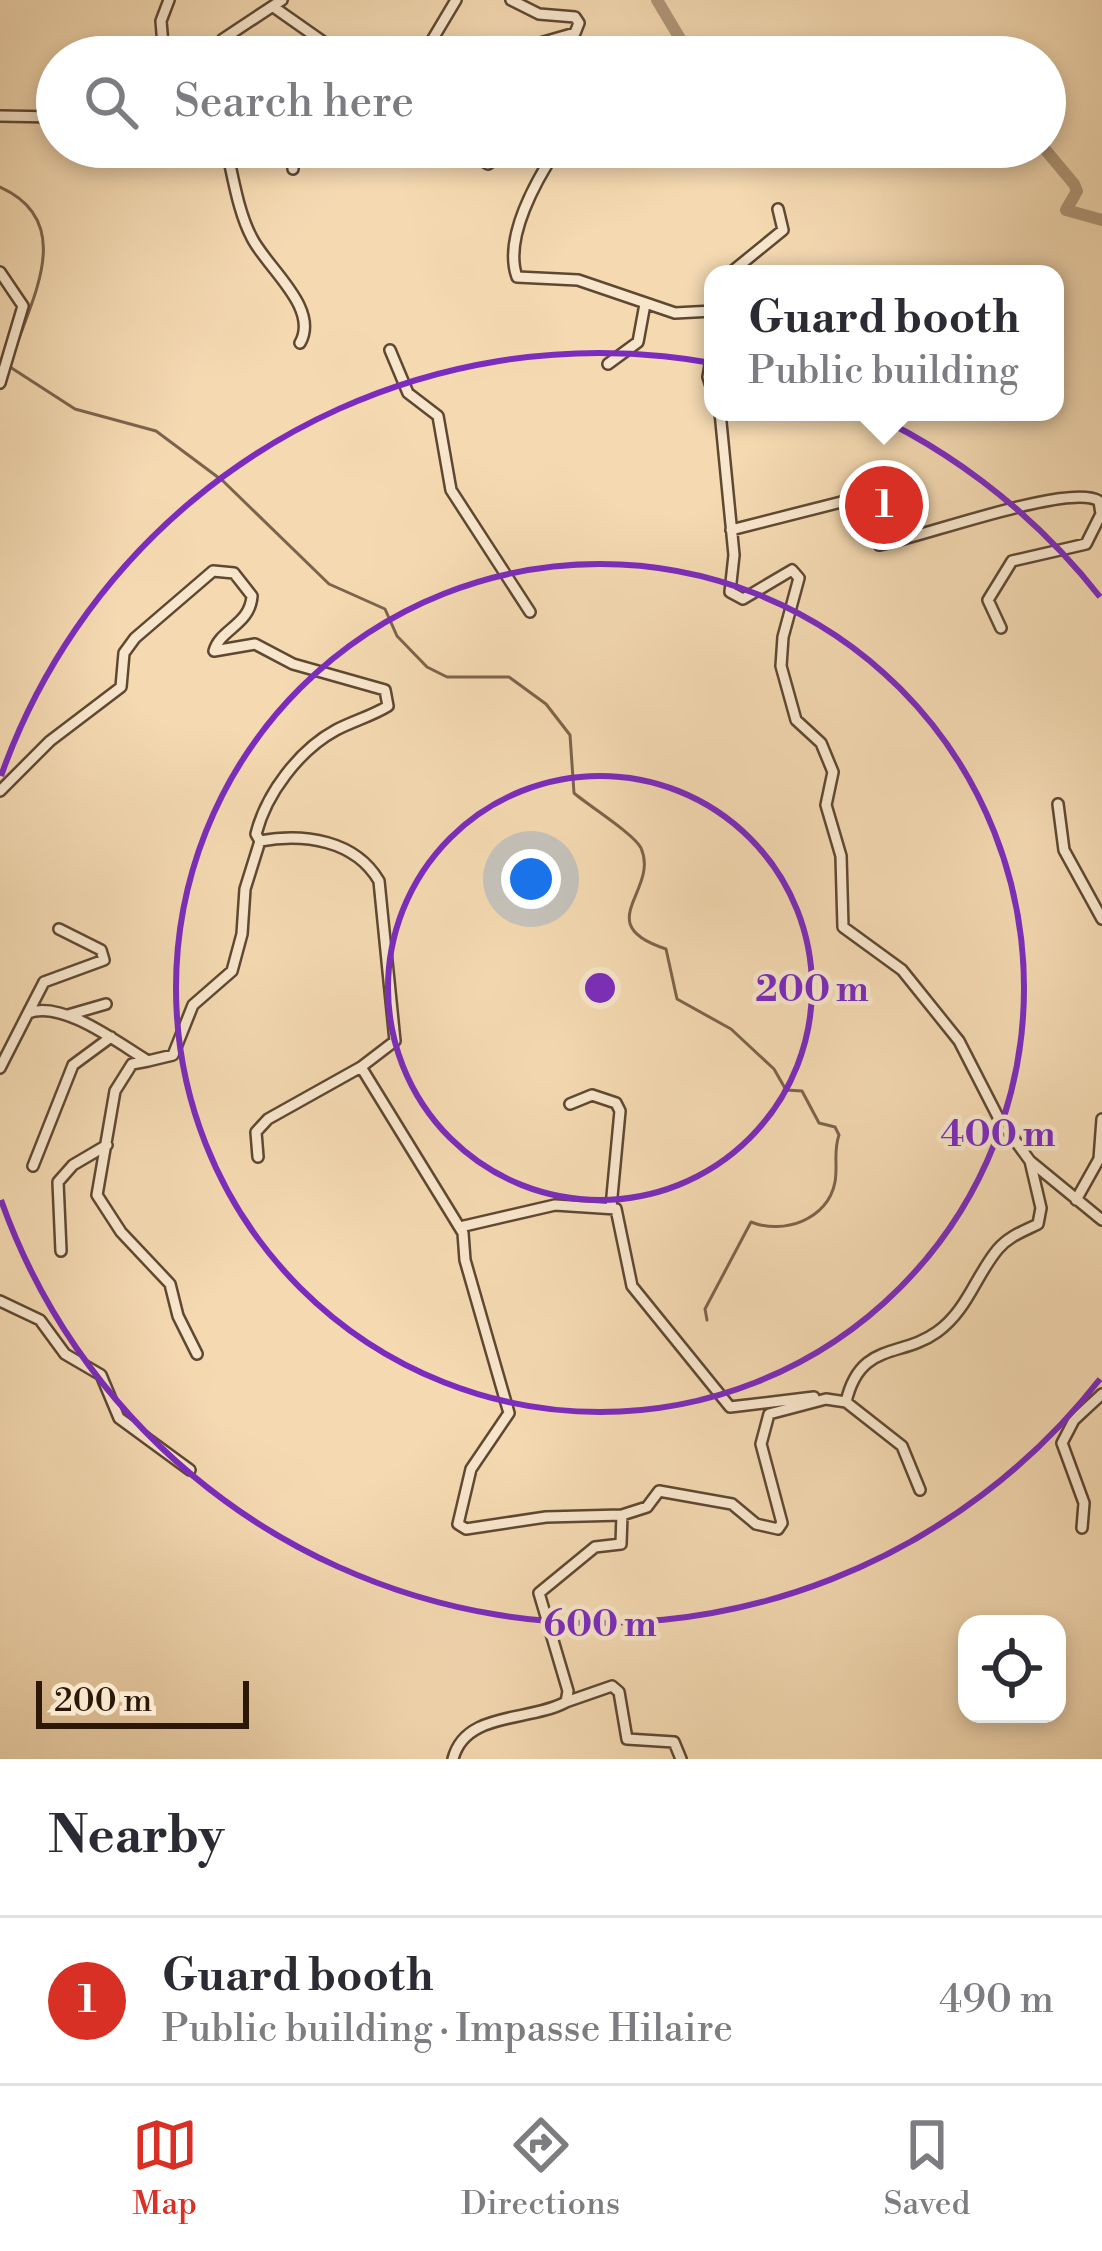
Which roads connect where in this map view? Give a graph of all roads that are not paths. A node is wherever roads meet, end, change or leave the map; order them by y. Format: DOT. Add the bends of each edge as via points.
graph roads {
  1 [pos="169,0"];
  2 [pos="456,0"];
  3 [pos="512,0"];
  4 [pos="279,4"];
  5 [pos="162,36"];
  6 [pos="228,36"];
  7 [pos="316,36"];
  8 [pos="435,36"];
  9 [pos="564,36"];
  10 [pos="0,116"];
  11 [pos="36,117"];
  12 [pos="232,168"];
  13 [pos="548,168"];
  14 [pos="778,209"];
  15 [pos="740,265"];
  16 [pos="0,272"];
  17 [pos="645,304"];
  18 [pos="704,311"];
  19 [pos="18,333"];
  20 [pos="300,343"];
  21 [pos="0,344"];
  22 [pos="390,350"];
  23 [pos="608,364"];
  24 [pos="0,383"];
  25 [pos="721,421"];
  26 [pos="731,530"];
  27 [pos="530,612"];
  28 [pos="1000,628"];
  29 [pos="0,791"];
  30 [pos="1058,804"];
  31 [pos="260,841"];
  32 [pos="1102,919"];
  33 [pos="59,929"];
  34 [pos="106,1004"];
  35 [pos="28,1012"];
  36 [pos="68,1015"];
  37 [pos="111,1037"];
  38 [pos="148,1060"];
  39 [pos="362,1067"];
  40 [pos="0,1068"];
  41 [pos="570,1104"];
  42 [pos="1102,1119"];
  43 [pos="107,1144"];
  44 [pos="258,1156"];
  45 [pos="1030,1161"];
  46 [pos="33,1166"];
  47 [pos="1076,1199"];
  48 [pos="611,1207"];
  49 [pos="1102,1220"];
  50 [pos="460,1227"];
  51 [pos="61,1251"];
  52 [pos="0,1301"];
  53 [pos="197,1354"];
  54 [pos="1102,1394"];
  55 [pos="826,1399"];
  56 [pos="846,1402"];
  57 [pos="190,1470"];
  58 [pos="920,1490"];
  59 [pos="622,1515"];
  60 [pos="1082,1528"];
  61 [pos="566,1702"];
  62 [pos="452,1759"];
  63 [pos="682,1759"];
  1 -- 5 [label="street"];
  2 -- 8 [label="street"];
  3 -- 9 [label="street" via="529,11 575,17 574,33"];
  4 -- 6 [label="street"];
  4 -- 7 [label="street"];
  10 -- 11 [label="street"];
  12 -- 20 [label="street" via="250,236 303,312"];
  13 -- 17 [label="street" via="526,211 514,273 527,281 578,280"];
  14 -- 15 [label="street" via="783,230"];
  16 -- 19 [label="street" via="23,306"];
  17 -- 18 [label="street" via="675,314"];
  17 -- 23 [label="street" via="638,342"];
  19 -- 21 [label="street"];
  19 -- 24 [label="street"];
  22 -- 27 [label="street" via="408,393 438,416 452,490"];
  25 -- 26 [label="street"];
  26 -- 28 [label="street" via="857,498 882,516 879,545 1040,503 1099,501 1086,544 1012,561 988,600"];
  26 -- 45 [label="street" via="734,598 754,594 783,571 799,578 781,666 796,720 820,743 832,772 826,806 841,856 843,927 902,970 938,1014"];
  29 -- 31 [label="street" via="50,740 121,687 124,653 135,638 214,572 234,573 251,608 214,651 255,644 390,698 296,762 265,806"];
  30 -- 32 [label="street" via="1064,850"];
  31 -- 38 [label="street" via="232,971 193,1006 173,1054"];
  31 -- 39 [label="street" via="324,841 369,862 380,881 395,1041"];
  33 -- 35 [label="street" via="101,950 104,960 44,982"];
  34 -- 36 [label="street"];
  35 -- 36 [label="street"];
  35 -- 40 [label="street"];
  36 -- 37 [label="street"];
  37 -- 38 [label="street"];
  37 -- 46 [label="street" via="73,1065"];
  38 -- 43 [label="street" via="131,1064 115,1091"];
  39 -- 44 [label="street" via="268,1119 256,1132"];
  39 -- 50 [label="street"];
  41 -- 48 [label="street" via="601,1096 620,1111"];
  42 -- 47 [label="street" via="1099,1159"];
  43 -- 51 [label="street" via="58,1182"];
  43 -- 53 [label="street" via="97,1195 170,1284"];
  45 -- 47 [label="street"];
  45 -- 56 [label="street" via="1038,1224 996,1250 965,1303 935,1334 864,1367"];
  47 -- 49 [label="street"];
  48 -- 50 [label="street" via="555,1204"];
  48 -- 55 [label="street" via="621,1219 632,1286 730,1407 797,1395"];
  50 -- 59 [label="street" via="509,1413 471,1468 458,1524"];
  52 -- 57 [label="street" via="40,1319 65,1354 100,1375 118,1418"];
  54 -- 60 [label="street" via="1062,1442 1084,1503"];
  55 -- 56 [label="street"];
  55 -- 59 [label="street" via="777,1408 762,1427 778,1529 756,1524 732,1504 671,1492 659,1491 646,1508"];
  56 -- 58 [label="street" via="902,1446"];
  59 -- 61 [label="street" via="621,1544 595,1546 539,1592"];
  61 -- 62 [label="street" via="474,1728"];
  61 -- 63 [label="street" via="615,1687 627,1739 674,1742"];
}
